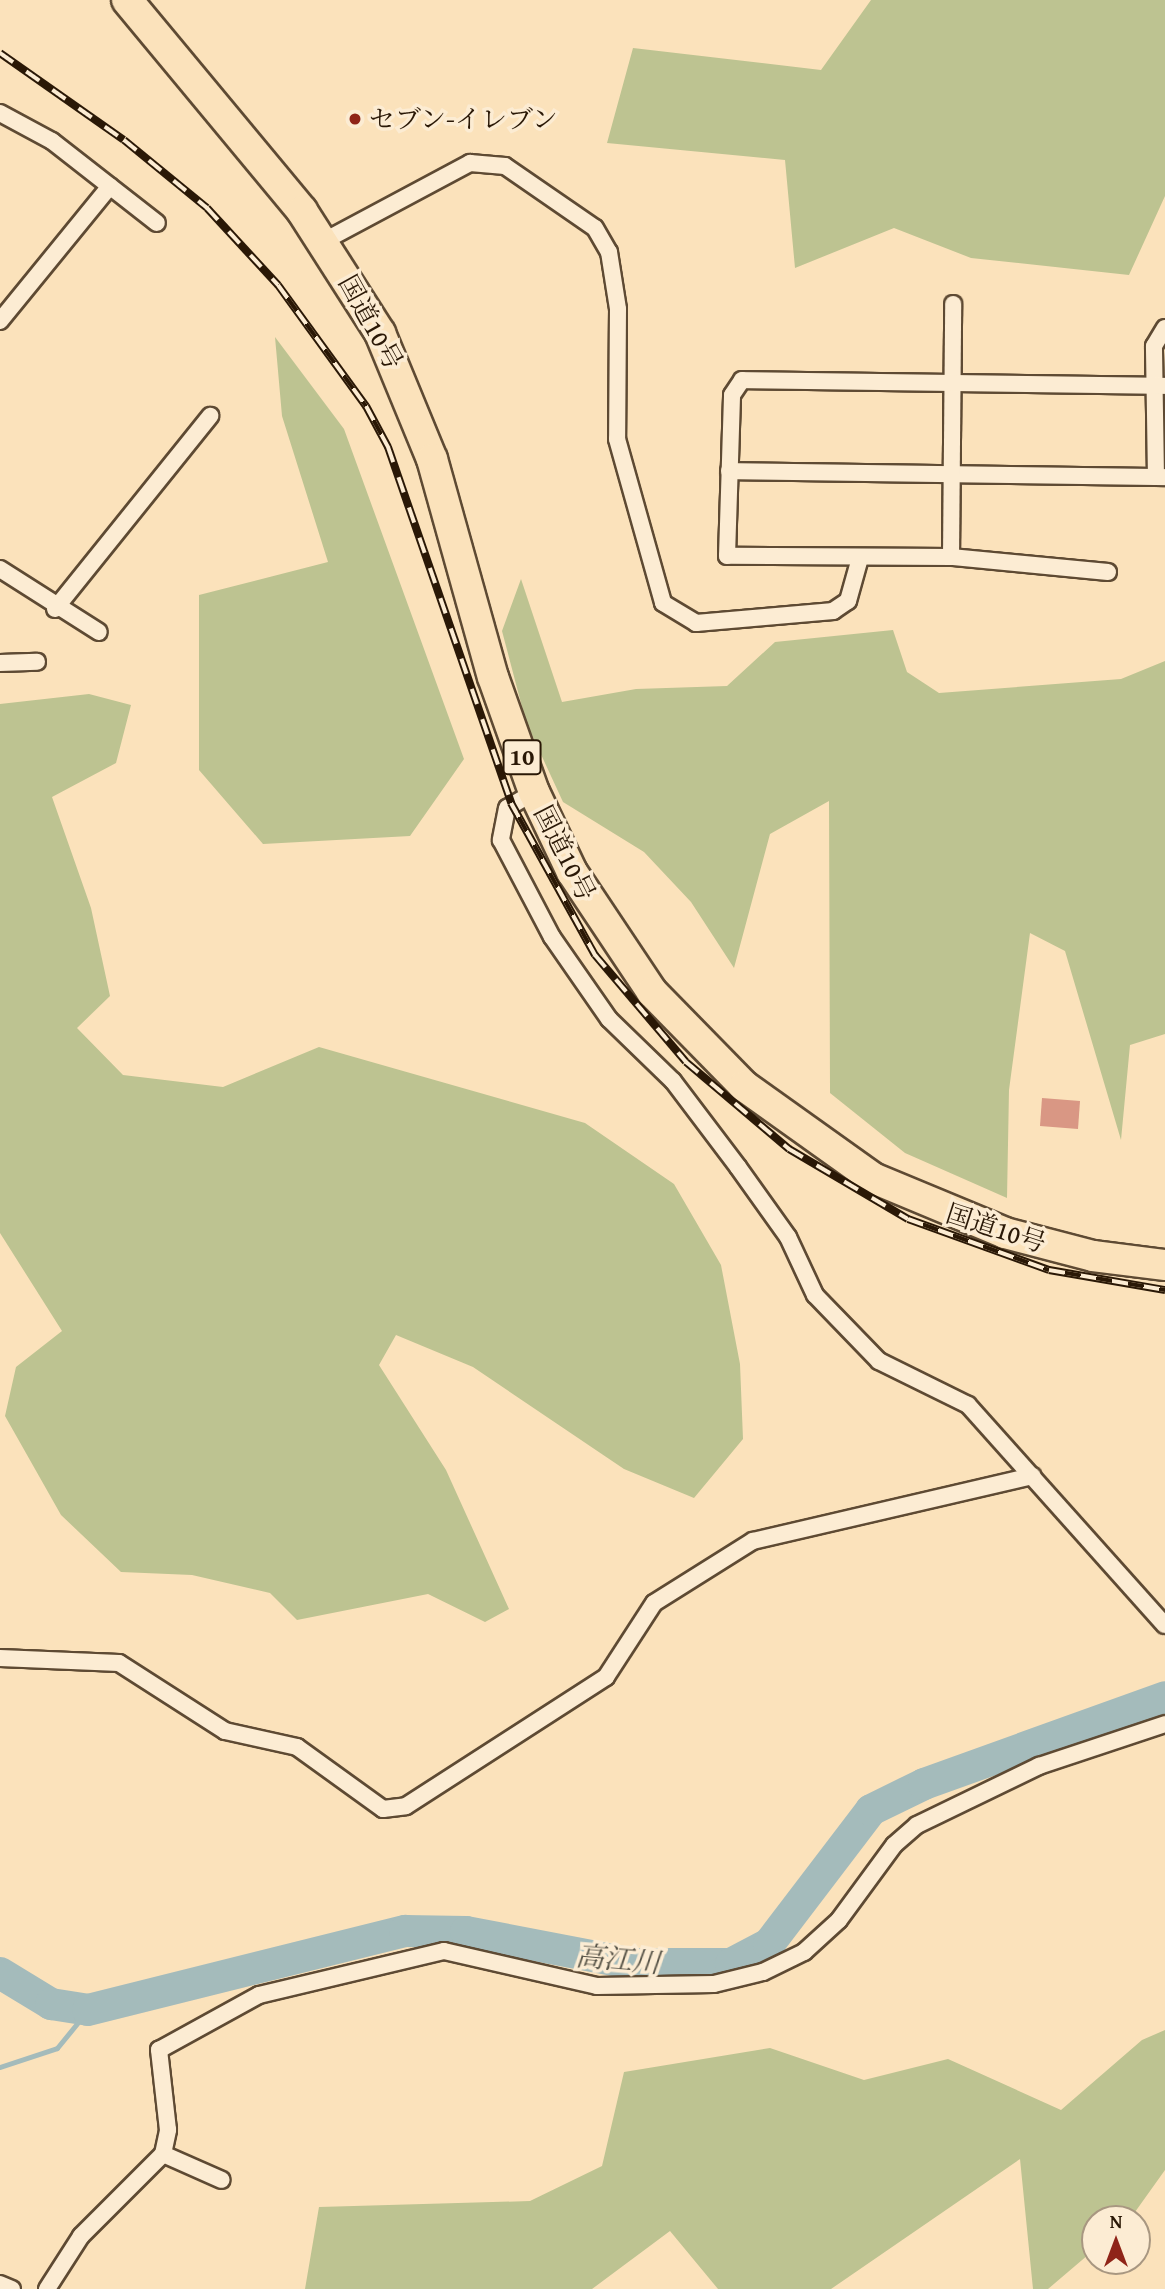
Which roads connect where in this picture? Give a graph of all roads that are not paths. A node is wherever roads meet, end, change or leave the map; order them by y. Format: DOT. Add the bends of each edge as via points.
graph roads {
  1 [pos="127,0"];
  2 [pos="1,115"];
  3 [pos="110,186"];
  4 [pos="157,223"];
  5 [pos="324,241"];
  6 [pos="953,304"];
  7 [pos="0,321"];
  8 [pos="1165,328"];
  9 [pos="952,382"];
  10 [pos="1160,386"];
  11 [pos="211,416"];
  12 [pos="729,471"];
  13 [pos="951,474"];
  14 [pos="1160,477"];
  15 [pos="951,557"];
  16 [pos="860,558"];
  17 [pos="0,569"];
  18 [pos="1108,572"];
  19 [pos="55,609"];
  20 [pos="99,632"];
  21 [pos="37,662"];
  22 [pos="0,663"];
  23 [pos="534,792"];
  24 [pos="1165,1265"];
  25 [pos="1033,1476"];
  26 [pos="1165,1625"];
  27 [pos="0,1658"];
  28 [pos="1165,1724"];
  29 [pos="163,2154"];
  30 [pos="222,2179"];
  31 [pos="0,2284"];
  32 [pos="12,2289"];
  33 [pos="47,2289"];
  1 -- 5 [label="highway, 国道10号 / 10"];
  2 -- 3 [label="street"];
  3 -- 4 [label="street"];
  3 -- 7 [label="street"];
  5 -- 16 [label="street" via="470,163 505,166 595,228 609,252 618,309 617,439 653,582 669,610 696,623 833,611 848,600"];
  5 -- 23 [label="highway, 国道10号 / 10" via="380,333 417,416 493,677"];
  6 -- 9 [label="street"];
  8 -- 10 [label="street" via="1154,346"];
  9 -- 10 [label="street"];
  9 -- 12 [label="street" via="742,380 732,395"];
  9 -- 13 [label="street"];
  10 -- 14 [label="street"];
  11 -- 19 [label="street"];
  12 -- 13 [label="street"];
  12 -- 16 [label="street" via="727,556"];
  13 -- 14 [label="street"];
  13 -- 15 [label="street"];
  15 -- 16 [label="street"];
  15 -- 18 [label="street"];
  17 -- 19 [label="street"];
  19 -- 20 [label="street"];
  21 -- 22 [label="street"];
  23 -- 24 [label="highway, 国道10号 / 10" via="572,872 652,992 726,1070 796,1128 873,1178 954,1216 1062,1249"];
  23 -- 25 [label="street" via="507,808 501,840 583,984 627,1041 683,1093 781,1227 821,1302 879,1361 960,1398"];
  25 -- 26 [label="street"];
  25 -- 27 [label="street" via="753,1541 654,1603 606,1677 406,1806 383,1809 297,1747 225,1731 119,1663"];
  28 -- 29 [label="street" via="1039,1766 917,1825 894,1845 839,1920 804,1952 763,1972 714,1984 597,1986 444,1951 259,1995 159,2050 168,2130"];
  29 -- 30 [label="street"];
  29 -- 33 [label="street" via="81,2236"];
  31 -- 32 [label="street"];
}
